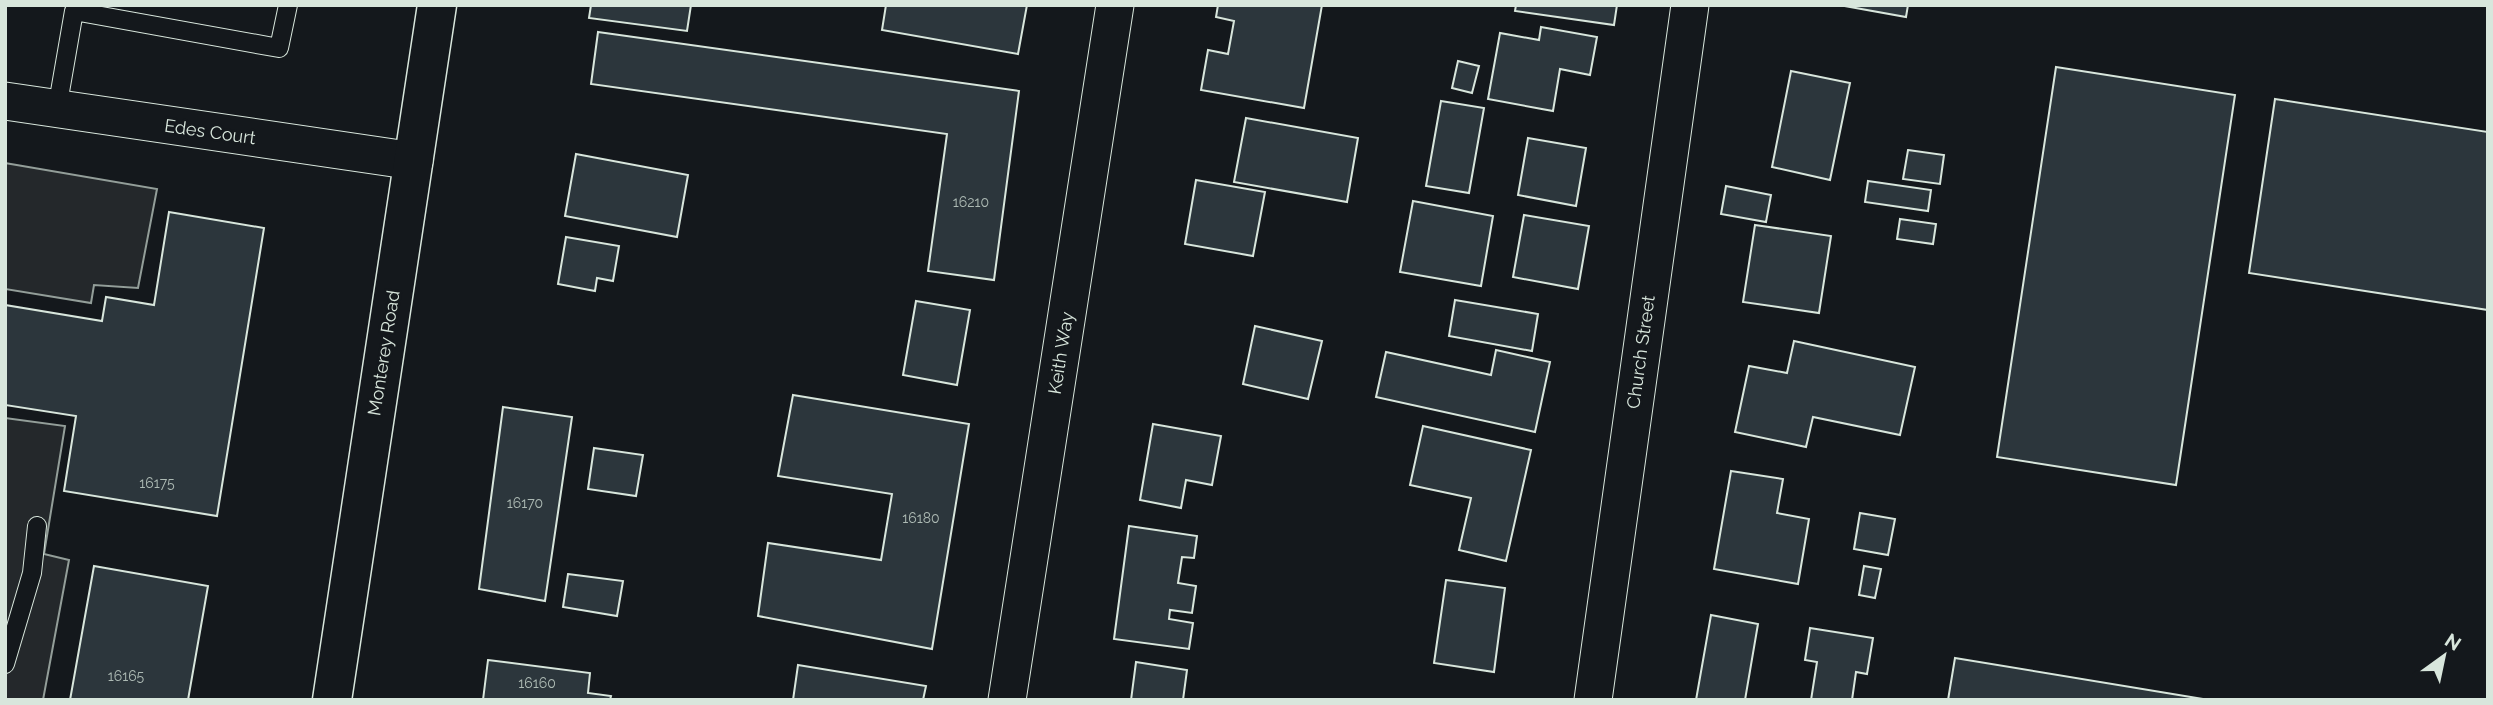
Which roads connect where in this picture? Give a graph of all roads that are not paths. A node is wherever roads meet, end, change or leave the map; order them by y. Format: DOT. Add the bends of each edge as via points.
graph roads {
  1 [pos="288,5"];
  2 [pos="437,5"];
  3 [pos="1115,5"];
  4 [pos="1690,5"];
  5 [pos="75,8"];
  6 [pos="5,101"];
  7 [pos="57,108"];
  8 [pos="414,160"];
  9 [pos="37,526"];
  10 [pos="5,596"];
  11 [pos="24,600"];
  12 [pos="5,664"];
  13 [pos="332,700"];
  14 [pos="1007,700"];
  15 [pos="1593,700"];
  1 -- 5 [label="lane" via="279,48"];
  2 -- 8 [label="main road, Monterey Road"];
  3 -- 14 [label="street, Keith Way"];
  4 -- 15 [label="street, Church Street"];
  5 -- 7 [label="lane"];
  6 -- 7 [label="street, Edes Court"];
  7 -- 8 [label="street, Edes Court"];
  8 -- 13 [label="main road, Monterey Road"];
  9 -- 11 [label="lane"];
  10 -- 11 [label="lane"];
  11 -- 12 [label="lane"];
}
